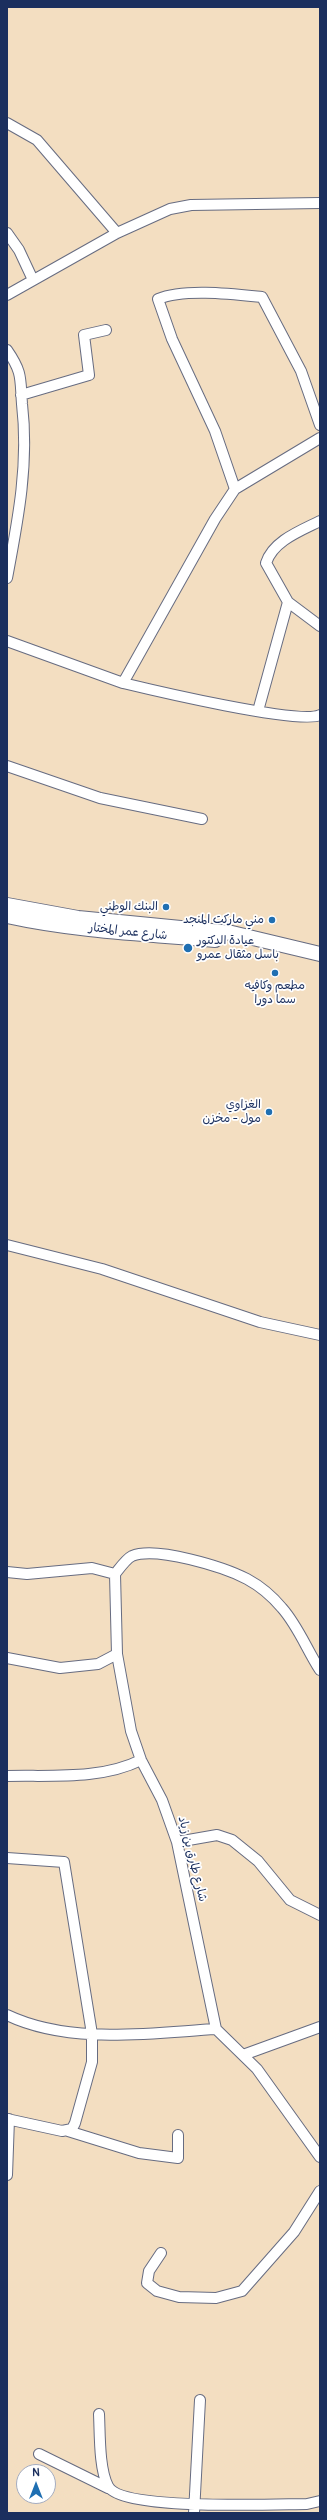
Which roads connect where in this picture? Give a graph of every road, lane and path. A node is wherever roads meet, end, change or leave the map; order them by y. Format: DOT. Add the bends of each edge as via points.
graph roads {
  1 [pos="7,123"];
  2 [pos="320,203"];
  3 [pos="7,233"];
  4 [pos="117,233"];
  5 [pos="33,280"];
  6 [pos="7,295"];
  7 [pos="106,330"];
  8 [pos="7,350"];
  9 [pos="21,395"];
  10 [pos="320,424"];
  11 [pos="320,438"];
  12 [pos="235,489"];
  13 [pos="320,521"];
  14 [pos="7,578"];
  15 [pos="288,602"];
  16 [pos="320,626"];
  17 [pos="7,641"];
  18 [pos="123,683"];
  19 [pos="258,711"];
  20 [pos="320,715"];
  21 [pos="7,766"];
  22 [pos="202,819"];
  23 [pos="7,905"];
  24 [pos="7,916"];
  25 [pos="320,954"];
  26 [pos="320,964"];
  27 [pos="7,1245"];
  28 [pos="320,1335"];
  29 [pos="7,1572"];
  30 [pos="115,1574"];
  31 [pos="117,1654"];
  32 [pos="7,1658"];
  33 [pos="320,1670"];
  34 [pos="141,1760"];
  35 [pos="7,1776"];
  36 [pos="177,1842"];
  37 [pos="7,1858"];
  38 [pos="320,1915"];
  39 [pos="7,2014"];
  40 [pos="320,2027"];
  41 [pos="216,2029"];
  42 [pos="92,2034"];
  43 [pos="243,2055"];
  44 [pos="8,2119"];
  45 [pos="68,2131"];
  46 [pos="178,2135"];
  47 [pos="320,2157"];
  48 [pos="7,2174"];
  49 [pos="320,2191"];
  50 [pos="161,2253"];
  51 [pos="200,2400"];
  52 [pos="99,2414"];
  53 [pos="39,2454"];
  54 [pos="108,2488"];
  55 [pos="320,2501"];
  56 [pos="194,2509"];
  1 -- 4 [label="street" via="37,140"];
  2 -- 4 [label="street" via="191,205 170,209"];
  3 -- 5 [label="street" via="19,250"];
  4 -- 5 [label="street"];
  5 -- 6 [label="street"];
  7 -- 9 [label="street" via="84,335 89,375"];
  8 -- 9 [label="street" via="15,361 22,380"];
  9 -- 14 [label="street" via="26,433 25,472"];
  10 -- 12 [label="street" via="301,371 262,297 194,294 165,296 158,299 172,339 215,431"];
  11 -- 12 [label="street"];
  12 -- 18 [label="street" via="215,519"];
  13 -- 15 [label="street" via="283,541 266,562 268,570"];
  15 -- 16 [label="street"];
  15 -- 19 [label="street"];
  17 -- 18 [label="street"];
  18 -- 19 [label="street"];
  19 -- 20 [label="street" via="298,716"];
  21 -- 22 [label="street" via="100,798"];
  23 -- 25 [label="main road, شارع عمر المختار" via="78,918 232,933"];
  24 -- 26 [label="main road, شارع عمر المختار" via="120,932 224,941"];
  27 -- 28 [label="street" via="102,1269 260,1322"];
  29 -- 30 [label="street" via="27,1574 92,1568"];
  30 -- 31 [label="street, شارع طارق بن زياد"];
  30 -- 33 [label="street" via="130,1557 144,1554 162,1555 223,1569 247,1579 266,1592 282,1608 298,1629"];
  31 -- 32 [label="street" via="98,1664 60,1668"];
  31 -- 34 [label="street, شارع طارق بن زياد" via="130,1731"];
  34 -- 35 [label="street" via="109,1772"];
  34 -- 36 [label="street, شارع طارق بن زياد" via="162,1800"];
  36 -- 38 [label="street" via="217,1835 232,1840 258,1861 290,1900"];
  36 -- 41 [label="street, شارع طارق بن زياد"];
  37 -- 42 [label="street" via="64,1862"];
  39 -- 42 [label="street" via="38,2026"];
  40 -- 43 [label="street"];
  41 -- 42 [label="street"];
  41 -- 43 [label="street"];
  42 -- 45 [label="street" via="92,2062 75,2123"];
  43 -- 47 [label="street" via="278,2096"];
  44 -- 45 [label="street"];
  44 -- 48 [label="street"];
  45 -- 46 [label="street" via="139,2153 178,2158"];
  49 -- 50 [label="street" via="294,2232 242,2291 216,2298 179,2297 157,2291 147,2283 149,2271"];
  51 -- 56 [label="street"];
  52 -- 54 [label="street"];
  53 -- 54 [label="street"];
  54 -- 56 [label="street" via="133,2500"];
  55 -- 56 [label="street" via="307,2504"];
}
